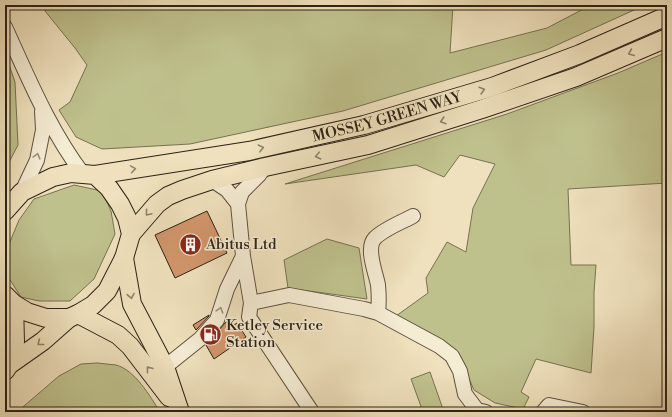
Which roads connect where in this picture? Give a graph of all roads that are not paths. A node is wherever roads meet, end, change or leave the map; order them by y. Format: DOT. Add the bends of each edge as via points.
graph roads {
  1 [pos="667,16"];
  2 [pos="5,27"];
  3 [pos="667,38"];
  4 [pos="41,107"];
  5 [pos="265,167"];
  6 [pos="89,175"];
  7 [pos="212,180"];
  8 [pos="22,192"];
  9 [pos="238,204"];
  10 [pos="5,211"];
  11 [pos="413,216"];
  12 [pos="131,234"];
  13 [pos="243,256"];
  14 [pos="124,258"];
  15 [pos="9,299"];
  16 [pos="251,303"];
  17 [pos="378,313"];
  18 [pos="73,316"];
  19 [pos="165,367"];
  20 [pos="7,368"];
  21 [pos="180,412"];
  22 [pos="312,412"];
  23 [pos="486,412"];
  24 [pos="543,412"];
  25 [pos="583,412"];
  6 -- 1 [label="main road, MOSSEY GREEN WAY, one-way" via="249,151 364,125 492,87 580,54"];
  2 -- 4 [label="street"];
  3 -- 5 [label="main road, MOSSEY GREEN WAY, one-way" via="576,77 482,109 368,145"];
  4 -- 6 [label="street" via="67,153"];
  8 -- 4 [label="street, one-way" via="37,160 43,130"];
  5 -- 7 [label="main road, MOSSEY GREEN WAY"];
  5 -- 9 [label="street" via="242,192"];
  6 -- 8 [label="main road, MOSSEY GREEN WAY" via="71,173 53,177"];
  6 -- 12 [label="main road" via="108,188 120,204"];
  7 -- 9 [label="street" via="227,190"];
  7 -- 12 [label="main road, MOSSEY GREEN WAY, one-way" via="174,193 161,201"];
  8 -- 10 [label="main road"];
  9 -- 13 [label="street"];
  11 -- 17 [label="street" via="382,233 372,243 370,252 378,285"];
  12 -- 14 [label="main road"];
  13 -- 16 [label="street"];
  19 -- 13 [label="street, one-way" via="200,339 217,320 227,289"];
  14 -- 18 [label="main road" via="107,291 93,305"];
  14 -- 19 [label="main road, one-way" via="132,304"];
  15 -- 18 [label="main road" via="27,312 46,318"];
  15 -- 20 [label="main road" via="15,342"];
  16 -- 17 [label="street" via="289,296"];
  16 -- 22 [label="street" via="249,317"];
  17 -- 23 [label="street" via="439,346 452,356 460,371 465,394 477,410"];
  18 -- 20 [label="main road, one-way"];
  21 -- 18 [label="main road, one-way" via="130,346 118,335"];
  19 -- 21 [label="main road"];
  24 -- 25 [label="street" via="549,405"];
}
